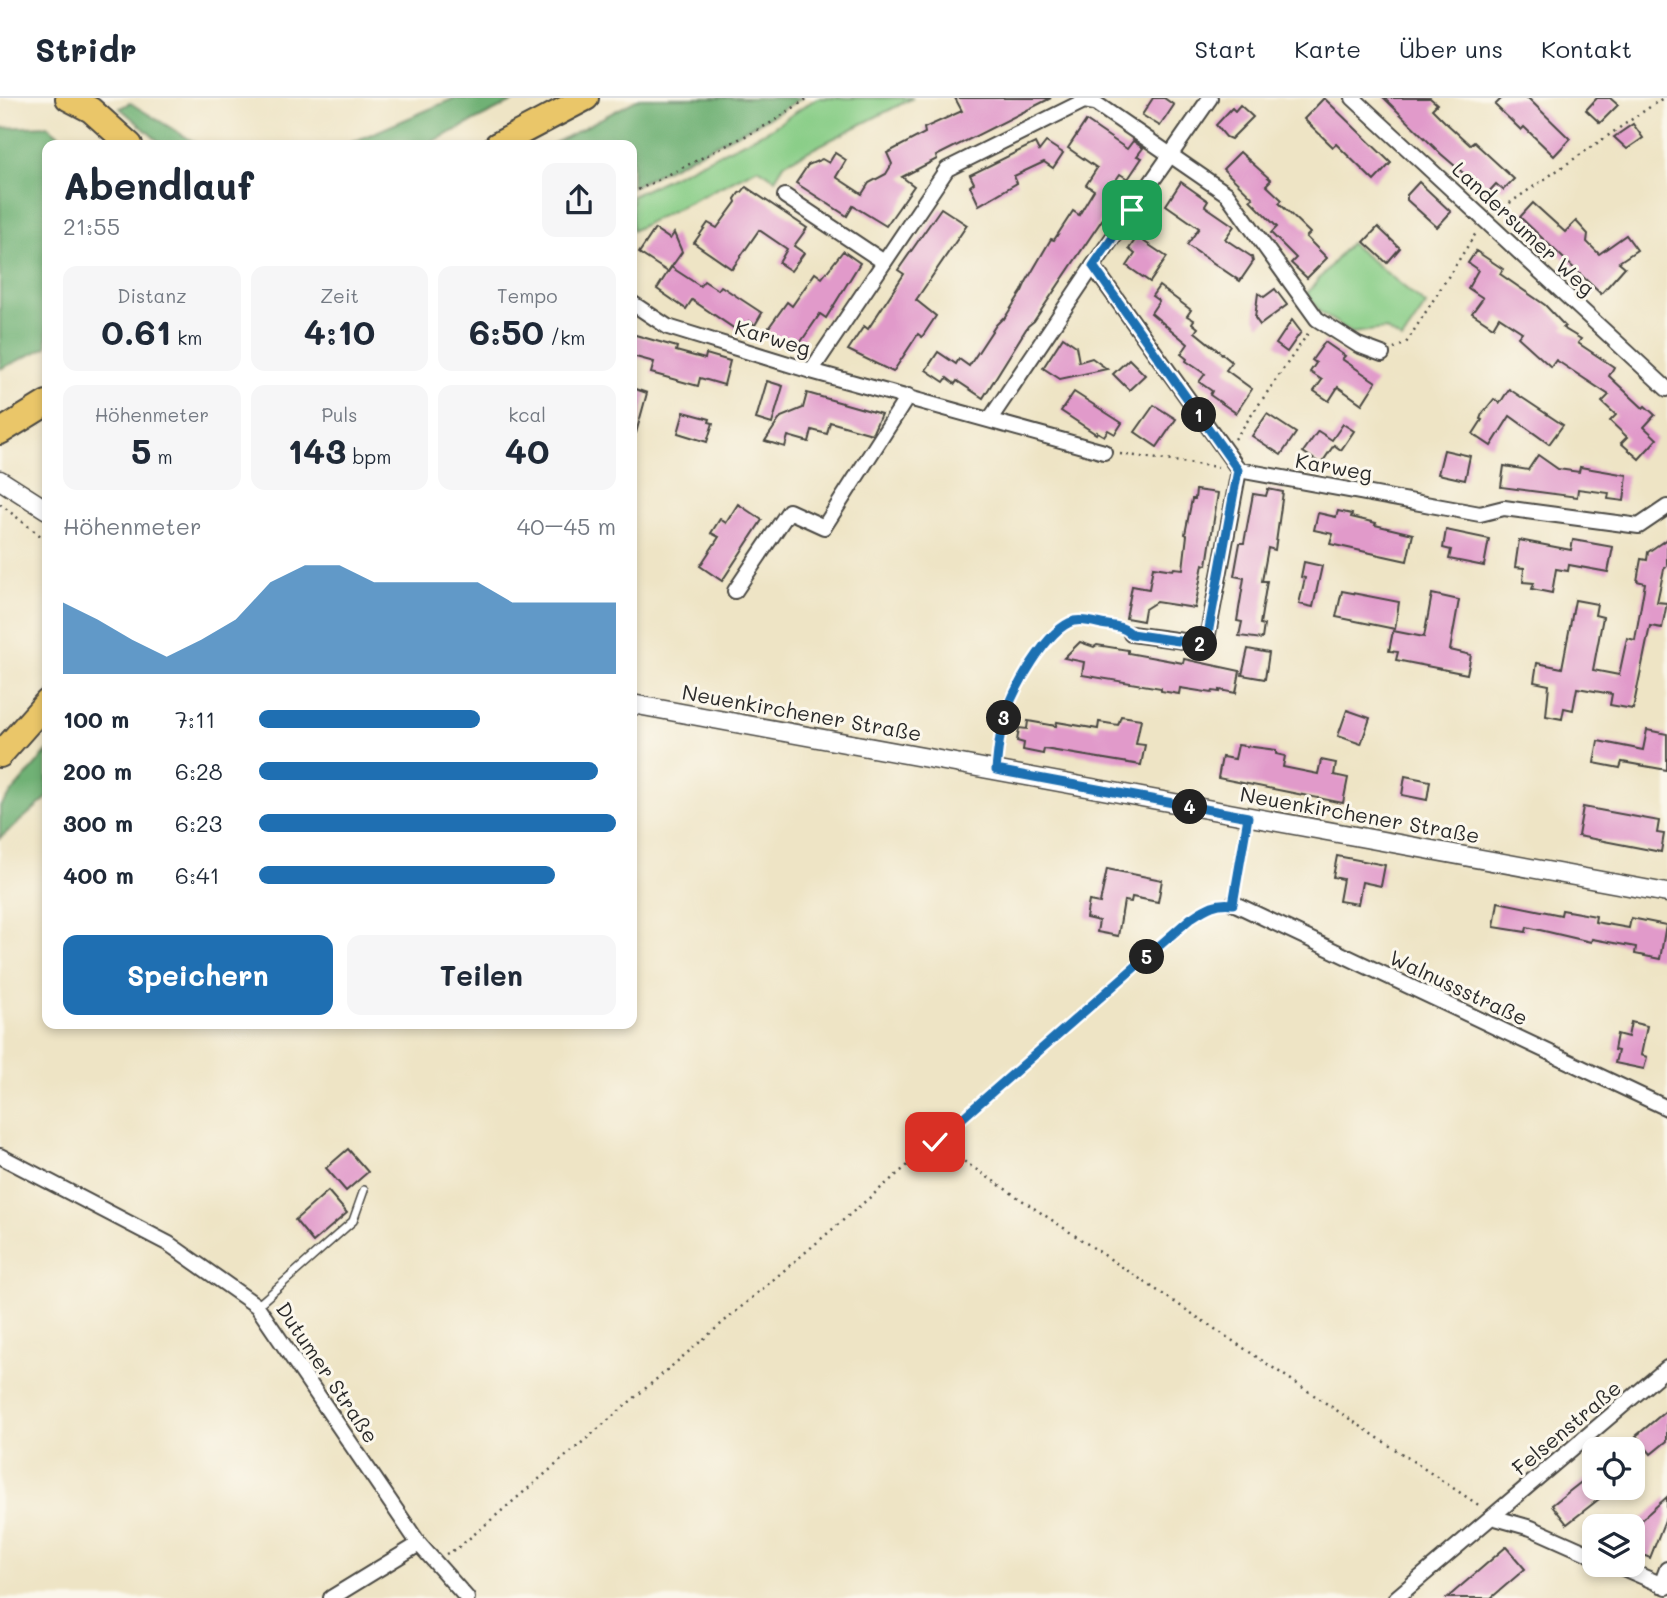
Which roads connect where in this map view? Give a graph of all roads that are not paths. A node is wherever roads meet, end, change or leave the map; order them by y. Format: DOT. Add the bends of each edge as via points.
graph roads {
  1 [pos="68,98"];
  2 [pos="586,98"];
  3 [pos="1210,98"];
  4 [pos="1353,98"];
  5 [pos="1097,100"];
  6 [pos="91,110"];
  7 [pos="110,140"];
  8 [pos="124,140"];
  9 [pos="506,140"];
  10 [pos="1171,153"];
  11 [pos="785,196"];
  12 [pos="884,262"];
  13 [pos="1093,266"];
  14 [pos="637,306"];
  15 [pos="1382,354"];
  16 [pos="811,372"];
  17 [pos="1667,390"];
  18 [pos="908,396"];
  19 [pos="42,406"];
  20 [pos="990,419"];
  21 [pos="0,432"];
  22 [pos="1104,452"];
  23 [pos="1238,470"];
  24 [pos="0,480"];
  25 [pos="42,507"];
  26 [pos="1667,507"];
  27 [pos="735,591"];
  28 [pos="1131,634"];
  29 [pos="637,705"];
  30 [pos="42,708"];
  31 [pos="0,755"];
  32 [pos="1667,893"];
  33 [pos="1233,904"];
  34 [pos="1667,1108"];
  35 [pos="0,1156"];
  36 [pos="364,1190"];
  37 [pos="257,1306"];
  38 [pos="1667,1368"];
  39 [pos="1492,1517"];
  40 [pos="419,1544"];
  41 [pos="1582,1551"];
  42 [pos="1667,1569"];
  43 [pos="1644,1577"];
  44 [pos="1664,1586"];
  45 [pos="334,1597"];
  46 [pos="467,1598"];
  47 [pos="1396,1598"];
  1 -- 6 [label="highway"];
  2 -- 9 [label="highway"];
  3 -- 10 [label="street"];
  4 -- 17 [label="street, Landersumer Weg"];
  5 -- 10 [label="street"];
  5 -- 12 [label="street" via="1084,100 947,169"];
  6 -- 7 [label="highway"];
  6 -- 8 [label="highway"];
  10 -- 13 [label="street"];
  10 -- 15 [label="street" via="1227,194 1317,319"];
  11 -- 12 [label="street"];
  12 -- 16 [label="street"];
  13 -- 20 [label="street"];
  13 -- 23 [label="street"];
  14 -- 16 [label="street, Karweg" via="668,327"];
  16 -- 18 [label="street, Karweg"];
  18 -- 20 [label="street, Karweg"];
  18 -- 27 [label="street" via="824,527 789,510"];
  19 -- 21 [label="highway"];
  20 -- 22 [label="street, Karweg"];
  23 -- 26 [label="street, Karweg" via="1480,513 1504,508 1639,526"];
  23 -- 28 [label="street" via="1206,645"];
  24 -- 25 [label="street"];
  29 -- 32 [label="street, Neuenkirchener Straße"];
  30 -- 31 [label="highway"];
  33 -- 34 [label="street, Walnussstraße"];
  35 -- 37 [label="street, Dutumer Straße" via="169,1244"];
  36 -- 37 [label="lane" via="353,1221"];
  37 -- 40 [label="street, Dutumer Straße"];
  38 -- 39 [label="street, Felsenstraße"];
  39 -- 41 [label="street"];
  39 -- 47 [label="street, Felsenstraße"];
  40 -- 45 [label="street"];
  40 -- 46 [label="street, Dutumer Straße"];
  42 -- 44 [label="street"];
  43 -- 44 [label="street"];
}
